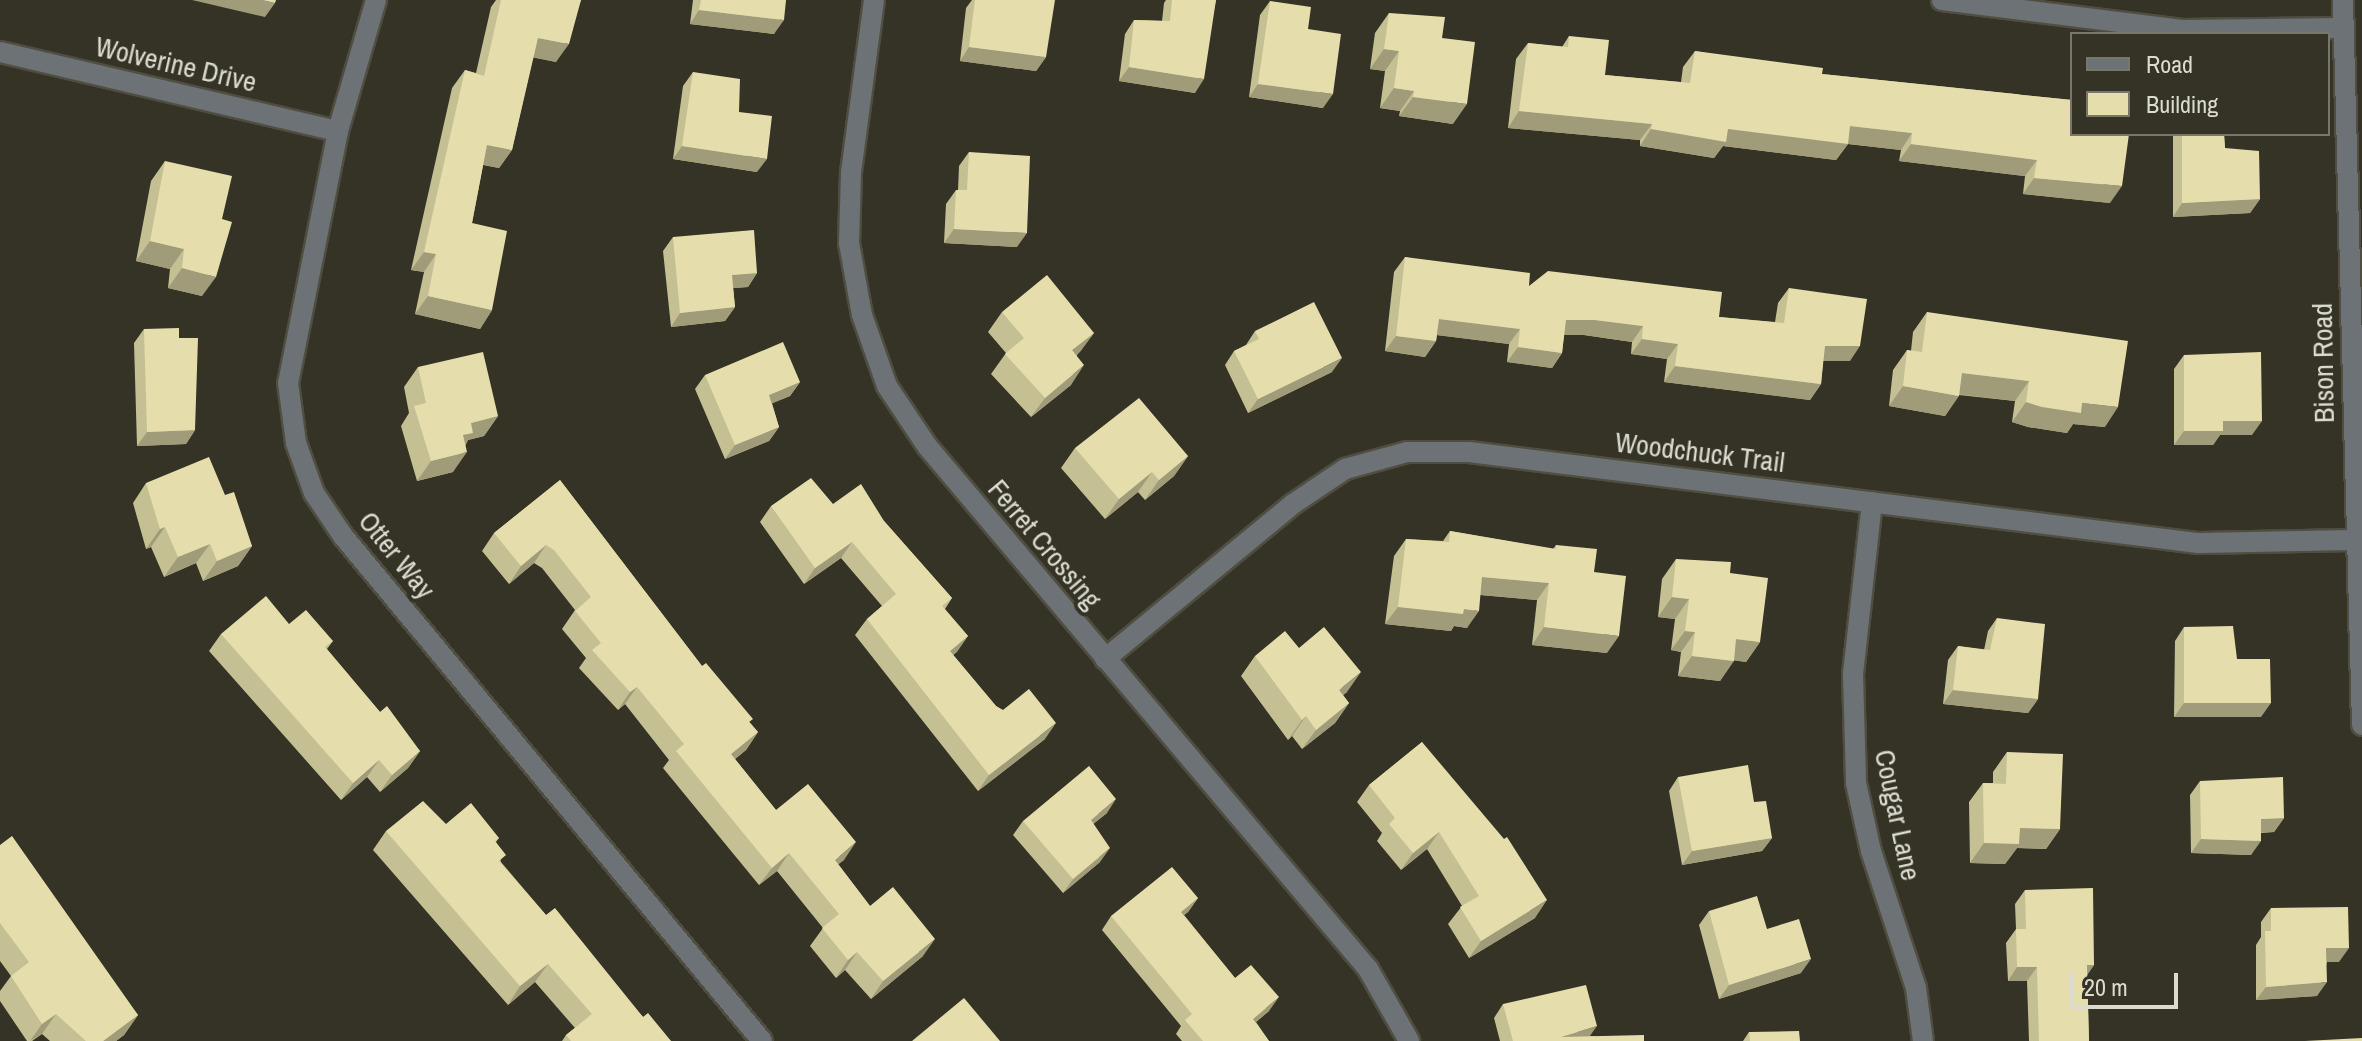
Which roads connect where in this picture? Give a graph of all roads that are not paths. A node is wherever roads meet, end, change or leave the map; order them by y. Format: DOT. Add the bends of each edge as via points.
graph roads {
  1 [pos="376,0"];
  2 [pos="874,0"];
  3 [pos="1942,0"];
  4 [pos="2343,0"];
  5 [pos="2343,28"];
  6 [pos="0,52"];
  7 [pos="338,131"];
  8 [pos="1872,502"];
  9 [pos="2354,540"];
  10 [pos="1105,659"];
  11 [pos="2362,725"];
  12 [pos="762,1041"];
  13 [pos="1409,1041"];
  14 [pos="1923,1041"];
  1 -- 7 [label="street, Otter Way"];
  2 -- 10 [label="street, Ferret Crossing" via="851,172 849,243 862,315 887,386 927,446"];
  3 -- 5 [label="street" via="2184,30"];
  4 -- 5 [label="street, Bison Road"];
  5 -- 9 [label="street, Bison Road"];
  6 -- 7 [label="street, Wolverine Drive"];
  7 -- 12 [label="street, Otter Way" via="288,383 296,443 314,493 343,536"];
  8 -- 9 [label="street, Woodchuck Trail" via="2198,543"];
  8 -- 10 [label="street, Woodchuck Trail" via="1469,452 1407,452 1345,469 1293,504"];
  8 -- 14 [label="street, Cougar Lane" via="1853,674 1856,783 1871,851 1916,988"];
  9 -- 11 [label="street, Bison Road"];
  10 -- 13 [label="street, Ferret Crossing" via="1368,969"];
}
